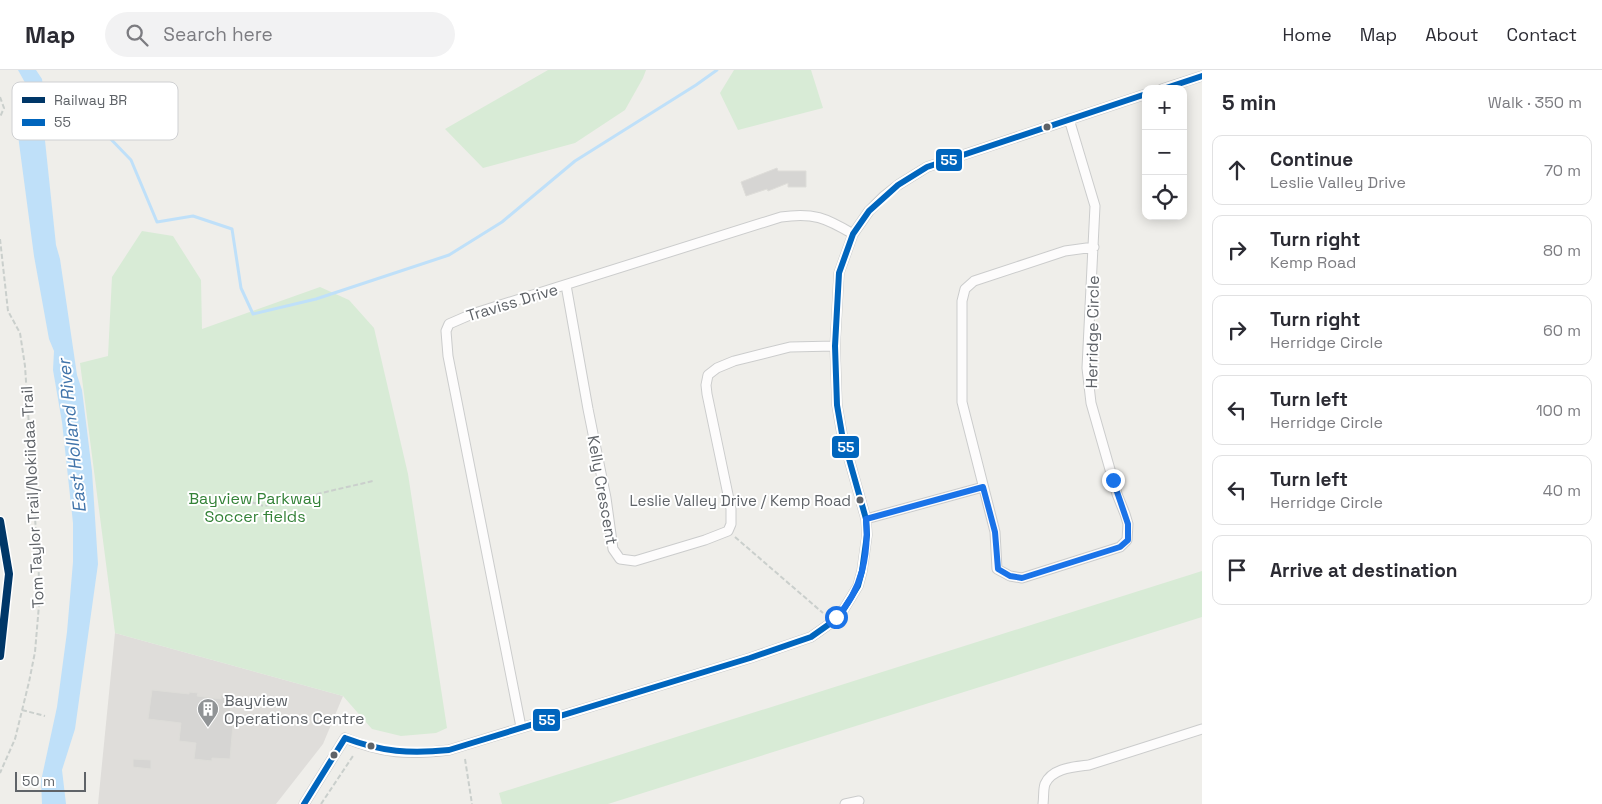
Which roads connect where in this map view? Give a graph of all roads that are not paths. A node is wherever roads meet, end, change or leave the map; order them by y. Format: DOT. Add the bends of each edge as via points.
graph roads {
  1 [pos="1202,76"];
  2 [pos="1174,85"];
  3 [pos="1142,95"];
  4 [pos="1069,119"];
  5 [pos="853,234"];
  6 [pos="1094,247"];
  7 [pos="566,285"];
  8 [pos="835,346"];
  9 [pos="983,487"];
  10 [pos="866,519"];
  11 [pos="521,727"];
  12 [pos="1202,729"];
  13 [pos="860,801"];
  14 [pos="304,804"];
  15 [pos="845,804"];
  16 [pos="1043,804"];
  1 -- 2 [label="street"];
  3 -- 4 [label="street"];
  4 -- 5 [label="street" via="928,167 884,196"];
  4 -- 6 [label="street, Herridge Circle" via="1094,198"];
  5 -- 7 [label="street, Traviss Drive" via="810,215 781,217"];
  5 -- 8 [label="street" via="839,273"];
  6 -- 9 [label="street, Herridge Circle" via="1065,251 974,281 965,289 962,301 962,402"];
  6 -- 9 [label="street, Herridge Circle" via="1088,368 1091,403 1128,524 1128,540 1120,547 1075,562 1022,578 1010,576 998,569 995,532"];
  7 -- 8 [label="street, Kelly Crescent" via="606,498 612,549 620,559 635,561 728,531 731,509 706,385 708,375 734,361 790,347"];
  7 -- 11 [label="street, Traviss Drive" via="462,317 449,324 446,331 448,356"];
  8 -- 10 [label="street" via="837,405 842,434"];
  9 -- 10 [label="street"];
  10 -- 11 [label="street" via="867,535 858,586 844,609 811,637"];
  11 -- 14 [label="street" via="449,750 419,754 376,750 345,738"];
  12 -- 16 [label="street" via="1052,774 1045,784"];
  13 -- 15 [label="street"];
}
